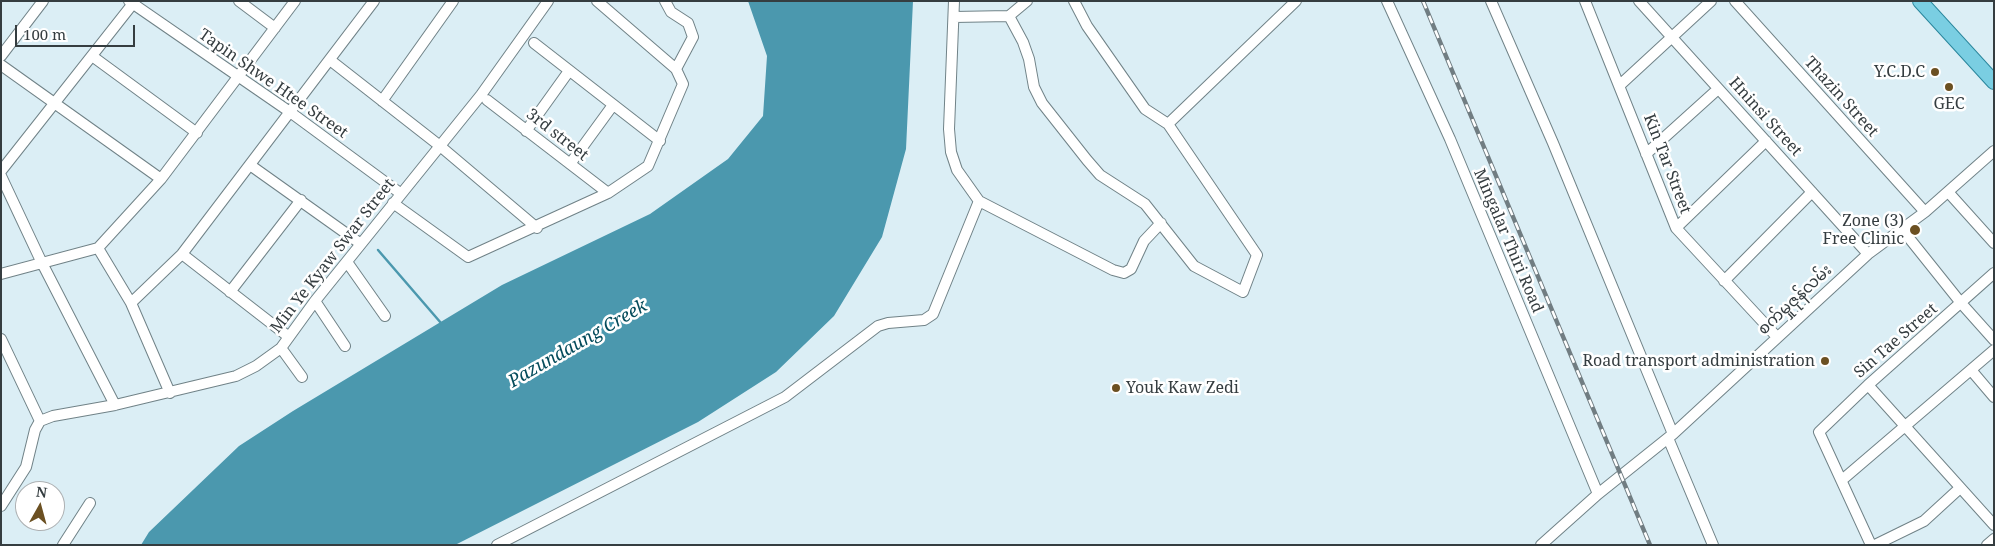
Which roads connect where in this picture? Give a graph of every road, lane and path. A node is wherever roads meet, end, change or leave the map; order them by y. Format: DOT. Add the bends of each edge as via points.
graph roads {
  1 [pos="43,1"];
  2 [pos="239,1"];
  3 [pos="295,1"];
  4 [pos="374,1"];
  5 [pos="453,1"];
  6 [pos="548,1"];
  7 [pos="597,1"];
  8 [pos="666,1"];
  9 [pos="954,1"];
  10 [pos="1028,1"];
  11 [pos="1074,1"];
  12 [pos="1296,1"];
  13 [pos="1388,1"];
  14 [pos="1491,1"];
  15 [pos="1585,1"];
  16 [pos="1639,1"];
  17 [pos="1711,1"];
  18 [pos="1735,1"];
  19 [pos="132,2"];
  20 [pos="1921,2"];
  21 [pos="1009,16"];
  22 [pos="954,17"];
  23 [pos="275,28"];
  24 [pos="1672,37"];
  25 [pos="534,43"];
  26 [pos="1,56"];
  27 [pos="92,56"];
  28 [pos="330,60"];
  29 [pos="1,65"];
  30 [pos="676,69"];
  31 [pos="569,71"];
  32 [pos="238,78"];
  33 [pos="1994,82"];
  34 [pos="1620,85"];
  35 [pos="1718,89"];
  36 [pos="487,100"];
  37 [pos="382,101"];
  38 [pos="54,104"];
  39 [pos="613,105"];
  40 [pos="290,112"];
  41 [pos="1168,124"];
  42 [pos="526,131"];
  43 [pos="196,133"];
  44 [pos="660,141"];
  45 [pos="1766,141"];
  46 [pos="440,146"];
  47 [pos="1994,151"];
  48 [pos="1646,154"];
  49 [pos="570,164"];
  50 [pos="250,165"];
  51 [pos="1,171"];
  52 [pos="1,176"];
  53 [pos="161,179"];
  54 [pos="1812,192"];
  55 [pos="1949,192"];
  56 [pos="400,193"];
  57 [pos="608,193"];
  58 [pos="302,200"];
  59 [pos="979,201"];
  60 [pos="393,203"];
  61 [pos="1925,212"];
  62 [pos="1161,223"];
  63 [pos="537,228"];
  64 [pos="1676,228"];
  65 [pos="1901,228"];
  66 [pos="1994,243"];
  67 [pos="361,244"];
  68 [pos="98,248"];
  69 [pos="182,254"];
  70 [pos="1868,254"];
  71 [pos="41,261"];
  72 [pos="347,262"];
  73 [pos="1994,273"];
  74 [pos="1,274"];
  75 [pos="1724,282"];
  76 [pos="230,292"];
  77 [pos="315,301"];
  78 [pos="131,303"];
  79 [pos="1961,303"];
  80 [pos="385,316"];
  81 [pos="289,337"];
  82 [pos="1777,337"];
  83 [pos="1,339"];
  84 [pos="1994,340"];
  85 [pos="345,346"];
  86 [pos="281,348"];
  87 [pos="1994,350"];
  88 [pos="1970,370"];
  89 [pos="302,377"];
  90 [pos="1868,385"];
  91 [pos="170,393"];
  92 [pos="1994,397"];
  93 [pos="115,405"];
  94 [pos="40,421"];
  95 [pos="1905,426"];
  96 [pos="1670,436"];
  97 [pos="1842,480"];
  98 [pos="1960,488"];
  99 [pos="1598,494"];
  100 [pos="90,503"];
  101 [pos="1,506"];
  102 [pos="1993,522"];
  103 [pos="1994,539"];
  104 [pos="63,545"];
  105 [pos="497,545"];
  106 [pos="1541,545"];
  107 [pos="1713,545"];
  108 [pos="1873,545"];
  109 [pos="1987,545"];
  1 -- 26 [label="street"];
  2 -- 23 [label="street"];
  3 -- 23 [label="street"];
  4 -- 28 [label="street"];
  5 -- 37 [label="street"];
  6 -- 46 [label="street, Min Ye Kyaw Swar Street"];
  7 -- 30 [label="street"];
  8 -- 30 [label="street" via="671,12 688,23 693,37"];
  9 -- 22 [label="street"];
  10 -- 21 [label="street"];
  11 -- 41 [label="street" via="1087,26 1145,109"];
  12 -- 41 [label="street"];
  13 -- 99 [label="street, Mingalar Thiri Road" via="1450,140"];
  14 -- 96 [label="street" via="1553,143"];
  15 -- 34 [label="street, Kin Tar Street"];
  16 -- 24 [label="street, Hninsi Street"];
  17 -- 24 [label="street"];
  18 -- 61 [label="street, Thazin Street"];
  19 -- 27 [label="street"];
  19 -- 32 [label="street, Tapin Shwe Htee Street"];
  20 -- 33 [label="main road"];
  21 -- 22 [label="street"];
  21 -- 62 [label="street" via="1023,42 1034,87 1042,103 1100,174 1145,204"];
  22 -- 59 [label="street" via="949,129 951,152 960,176"];
  23 -- 32 [label="street"];
  24 -- 34 [label="street"];
  24 -- 35 [label="street, Hninsi Street"];
  25 -- 31 [label="street"];
  27 -- 38 [label="street"];
  27 -- 43 [label="street"];
  28 -- 37 [label="street"];
  28 -- 40 [label="street"];
  29 -- 38 [label="street"];
  30 -- 44 [label="street" via="683,84"];
  31 -- 39 [label="street"];
  31 -- 42 [label="street"];
  32 -- 40 [label="street, Tapin Shwe Htee Street"];
  32 -- 43 [label="street"];
  34 -- 48 [label="street, Kin Tar Street"];
  35 -- 45 [label="street, Hninsi Street"];
  35 -- 48 [label="street"];
  36 -- 42 [label="street, 3rd street"];
  37 -- 46 [label="street"];
  38 -- 51 [label="street"];
  38 -- 53 [label="street"];
  39 -- 44 [label="street"];
  39 -- 49 [label="street"];
  40 -- 50 [label="street"];
  40 -- 56 [label="street, Tapin Shwe Htee Street"];
  41 -- 62 [label="street" via="1257,255 1243,292 1194,266"];
  42 -- 49 [label="street, 3rd street"];
  43 -- 53 [label="street"];
  44 -- 57 [label="street" via="648,166"];
  45 -- 54 [label="street, Hninsi Street"];
  45 -- 64 [label="street"];
  46 -- 56 [label="street, Min Ye Kyaw Swar Street"];
  46 -- 63 [label="street"];
  47 -- 55 [label="street, စက်မှုဇုန်လမ်း"];
  48 -- 64 [label="street, Kin Tar Street"];
  49 -- 57 [label="street, 3rd street"];
  50 -- 58 [label="street"];
  50 -- 69 [label="street"];
  52 -- 71 [label="street"];
  53 -- 68 [label="street"];
  54 -- 70 [label="street, Hninsi Street"];
  54 -- 75 [label="street"];
  55 -- 61 [label="street, စက်မှုဇုန်လမ်း"];
  55 -- 66 [label="street"];
  56 -- 60 [label="street, Min Ye Kyaw Swar Street"];
  57 -- 63 [label="street"];
  58 -- 67 [label="street"];
  58 -- 76 [label="street"];
  59 -- 62 [label="street" via="1124,273 1131,269 1144,241"];
  59 -- 105 [label="street" via="933,314 924,320 878,326 785,397"];
  60 -- 63 [label="street" via="468,257"];
  60 -- 67 [label="street, Min Ye Kyaw Swar Street"];
  61 -- 65 [label="street, စက်မှုဇုန်လမ်း"];
  64 -- 75 [label="street, Kin Tar Street"];
  65 -- 70 [label="street, စက်မှုဇုန်လမ်း"];
  65 -- 79 [label="street"];
  67 -- 72 [label="street, Min Ye Kyaw Swar Street"];
  68 -- 71 [label="street"];
  68 -- 78 [label="street"];
  69 -- 76 [label="street"];
  69 -- 78 [label="street"];
  70 -- 82 [label="street, စက်မှုဇုန်လမ်း"];
  71 -- 74 [label="street"];
  71 -- 93 [label="street"];
  72 -- 77 [label="street, Min Ye Kyaw Swar Street"];
  72 -- 80 [label="street"];
  73 -- 79 [label="street, Sin Tae Street"];
  75 -- 82 [label="street, Kin Tar Street"];
  76 -- 81 [label="street"];
  77 -- 81 [label="street, Min Ye Kyaw Swar Street"];
  77 -- 85 [label="street"];
  78 -- 91 [label="street"];
  79 -- 84 [label="street"];
  79 -- 90 [label="street, Sin Tae Street"];
  81 -- 86 [label="street, Min Ye Kyaw Swar Street"];
  82 -- 96 [label="street, စက်မှုဇုန်လမ်း"];
  83 -- 94 [label="street"];
  86 -- 89 [label="street"];
  86 -- 91 [label="street, Min Ye Kyaw Swar Street" via="236,376"];
  87 -- 88 [label="street"];
  88 -- 92 [label="street"];
  88 -- 95 [label="street"];
  90 -- 95 [label="street"];
  90 -- 97 [label="street, Sin Tae Street" via="1819,432"];
  91 -- 93 [label="street, Min Ye Kyaw Swar Street"];
  93 -- 94 [label="street, Min Ye Kyaw Swar Street"];
  94 -- 101 [label="street" via="26,467"];
  95 -- 97 [label="street"];
  95 -- 98 [label="street"];
  96 -- 99 [label="street, စက်မှုဇုန်လမ်း"];
  96 -- 107 [label="street"];
  97 -- 108 [label="street"];
  98 -- 102 [label="street"];
  98 -- 108 [label="street" via="1924,522"];
  99 -- 106 [label="street, စက်မှုဇုန်လမ်း"];
  100 -- 104 [label="street"];
  103 -- 109 [label="street"];
}
